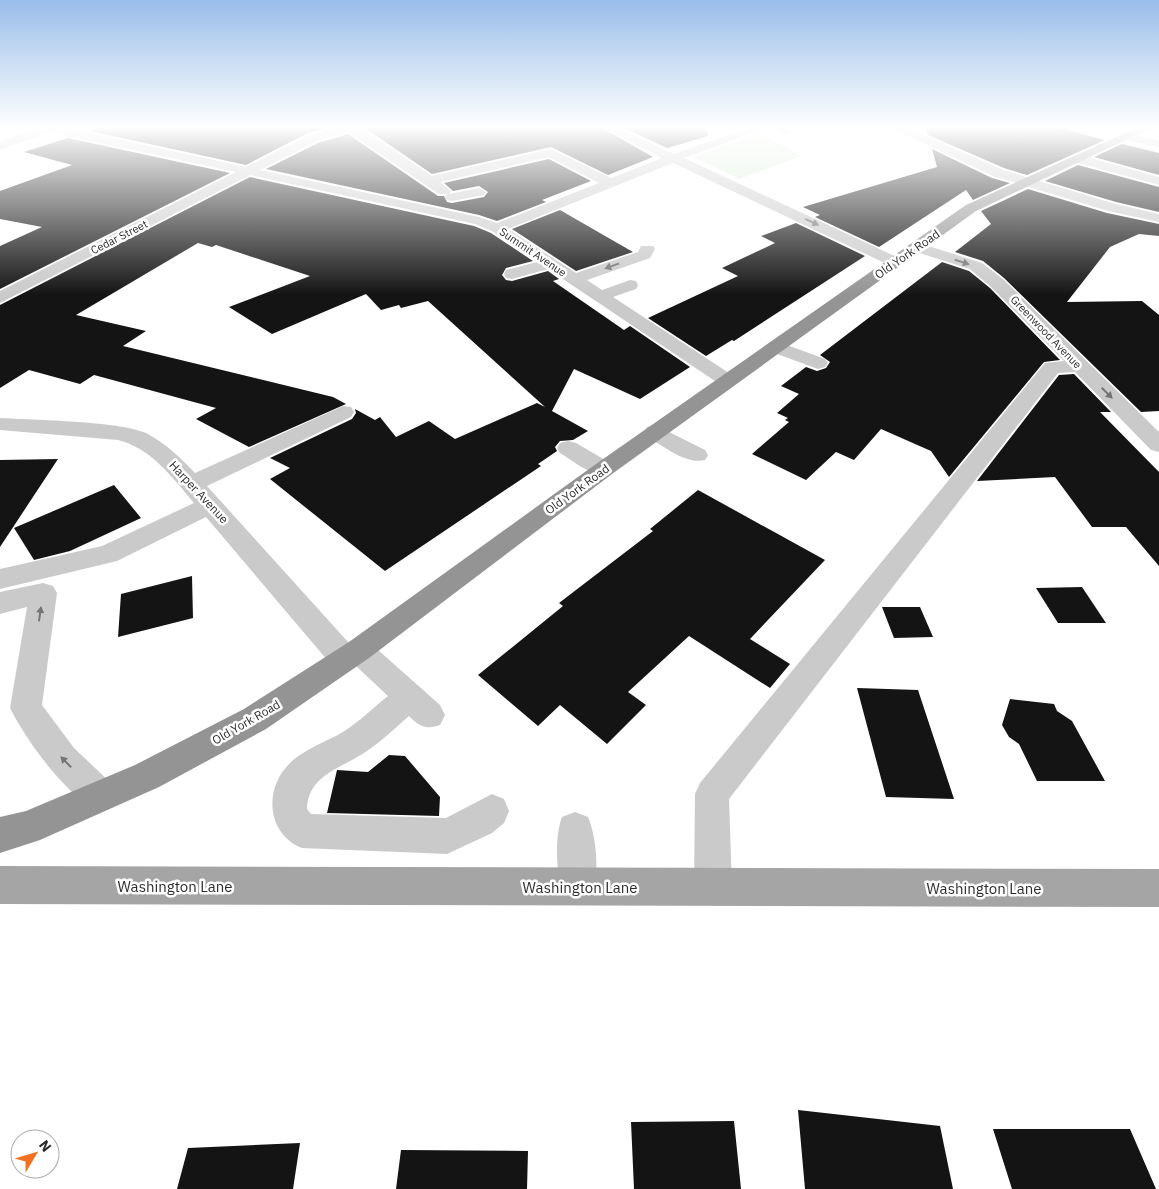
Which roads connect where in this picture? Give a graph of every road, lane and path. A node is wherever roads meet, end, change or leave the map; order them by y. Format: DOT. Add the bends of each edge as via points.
graph roads {
  1 [pos="222,183"];
  2 [pos="305,183"];
  3 [pos="433,183"];
  4 [pos="602,183"];
  5 [pos="619,183"];
  6 [pos="723,183"];
  7 [pos="1024,183"];
  8 [pos="1032,183"];
  9 [pos="354,184"];
  10 [pos="763,186"];
  11 [pos="609,188"];
  12 [pos="340,191"];
  13 [pos="479,192"];
  14 [pos="741,193"];
  15 [pos="452,197"];
  16 [pos="1159,218"];
  17 [pos="479,221"];
  18 [pos="497,228"];
  19 [pos="916,247"];
  20 [pos="647,249"];
  21 [pos="895,262"];
  22 [pos="550,263"];
  23 [pos="512,274"];
  24 [pos="574,279"];
  25 [pos="630,285"];
  26 [pos="600,296"];
  27 [pos="0,298"];
  28 [pos="776,347"];
  29 [pos="818,363"];
  30 [pos="1079,366"];
  31 [pos="728,381"];
  32 [pos="343,412"];
  33 [pos="0,424"];
  34 [pos="655,432"];
  35 [pos="1155,438"];
  36 [pos="568,448"];
  37 [pos="697,455"];
  38 [pos="604,469"];
  39 [pos="192,484"];
  40 [pos="211,505"];
  41 [pos="0,579"];
  42 [pos="0,603"];
  43 [pos="352,654"];
  44 [pos="101,796"];
  45 [pos="492,811"];
  46 [pos="575,829"];
  47 [pos="0,835"];
  48 [pos="0,885"];
  49 [pos="578,886"];
  50 [pos="713,887"];
  51 [pos="1159,888"];
  1 -- 27 [label="street, Cedar Street"];
  2 -- 12 [label="street, Summit Avenue"];
  3 -- 15 [label="street"];
  4 -- 11 [label="street"];
  5 -- 11 [label="street"];
  6 -- 14 [label="street"];
  7 -- 19 [label="highway, Old York Road" via="971,208"];
  8 -- 16 [label="street"];
  9 -- 12 [label="street"];
  10 -- 14 [label="street"];
  11 -- 18 [label="street"];
  12 -- 17 [label="street, Summit Avenue"];
  13 -- 15 [label="street"];
  14 -- 21 [label="street, one-way"];
  15 -- 17 [label="street"];
  17 -- 18 [label="street, Summit Avenue"];
  18 -- 22 [label="street, Summit Avenue"];
  19 -- 21 [label="highway, Old York Road"];
  19 -- 30 [label="street, Greenwood Avenue, one-way" via="976,266 1006,282"];
  20 -- 24 [label="street, one-way" via="644,255"];
  21 -- 28 [label="highway, Old York Road"];
  22 -- 23 [label="street"];
  22 -- 24 [label="street, Summit Avenue"];
  24 -- 26 [label="street, Summit Avenue"];
  25 -- 26 [label="street"];
  26 -- 31 [label="street, Summit Avenue"];
  28 -- 29 [label="street"];
  28 -- 31 [label="highway, Old York Road"];
  30 -- 35 [label="street, Greenwood Avenue, one-way"];
  30 -- 50 [label="street" via="1052,367 993,435 712,794"];
  31 -- 34 [label="highway, Old York Road"];
  32 -- 39 [label="street"];
  33 -- 39 [label="street, Harper Avenue" via="118,432 139,438 171,461"];
  34 -- 37 [label="street"];
  34 -- 38 [label="highway, Old York Road"];
  36 -- 38 [label="street"];
  38 -- 43 [label="highway, Old York Road"];
  39 -- 40 [label="street, Harper Avenue"];
  40 -- 41 [label="street" via="108,554"];
  40 -- 43 [label="street, Harper Avenue"];
  44 -- 42 [label="street, one-way" via="62,759 26,708 43,593"];
  43 -- 44 [label="highway, Old York Road" via="255,718 147,776"];
  43 -- 45 [label="street, Harper Avenue" via="419,706 301,774 290,793 289,814 302,830 447,836 480,821"];
  44 -- 47 [label="highway, Old York Road" via="27,828"];
  46 -- 49 [label="street"];
  48 -- 49 [label="main road, Washington Lane"];
  49 -- 50 [label="main road, Washington Lane"];
  50 -- 51 [label="main road, Washington Lane"];
}
